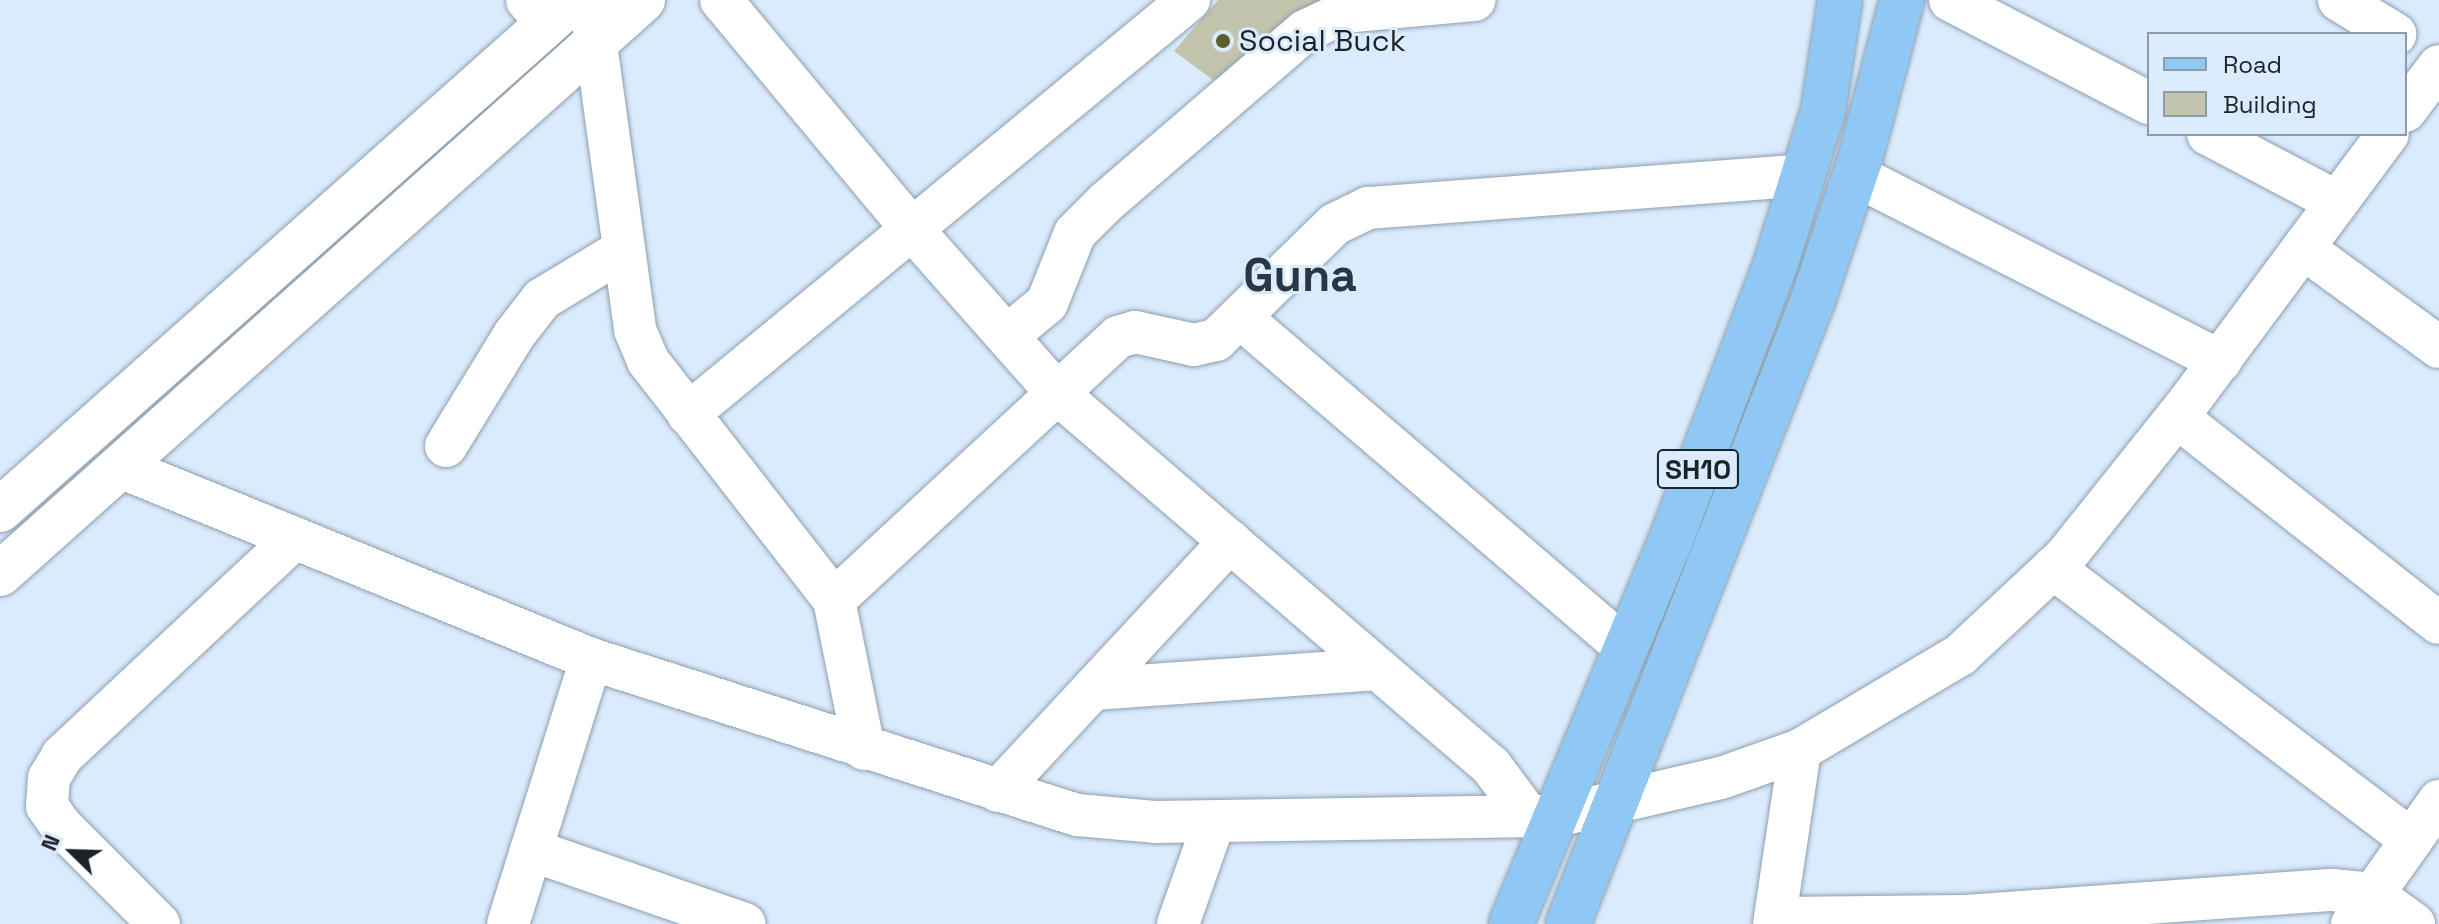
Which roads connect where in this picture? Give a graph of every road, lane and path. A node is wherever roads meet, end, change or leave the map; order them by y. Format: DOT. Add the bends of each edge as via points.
graph roads {
  1 [pos="643,0"];
  2 [pos="721,0"];
  3 [pos="1189,0"];
  4 [pos="1474,0"];
  5 [pos="1840,0"];
  6 [pos="1902,0"];
  7 [pos="1950,0"];
  8 [pos="2339,0"];
  9 [pos="549,8"];
  10 [pos="593,20"];
  11 [pos="2392,32"];
  12 [pos="2407,41"];
  13 [pos="2439,63"];
  14 [pos="2147,102"];
  15 [pos="2407,108"];
  16 [pos="2212,136"];
  17 [pos="2386,136"];
  18 [pos="1803,175"];
  19 [pos="1855,175"];
  20 [pos="2337,202"];
  21 [pos="911,228"];
  22 [pos="2303,248"];
  23 [pos="623,250"];
  24 [pos="1241,318"];
  25 [pos="1007,336"];
  26 [pos="2439,347"];
  27 [pos="2220,361"];
  28 [pos="1058,394"];
  29 [pos="688,414"];
  30 [pos="2177,417"];
  31 [pos="446,446"];
  32 [pos="120,467"];
  33 [pos="0,510"];
  34 [pos="295,538"];
  35 [pos="1230,541"];
  36 [pos="2053,568"];
  37 [pos="0,574"];
  38 [pos="834,600"];
  39 [pos="2439,623"];
  40 [pos="1626,648"];
  41 [pos="591,659"];
  42 [pos="1378,669"];
  43 [pos="1093,689"];
  44 [pos="864,749"];
  45 [pos="1800,750"];
  46 [pos="998,791"];
  47 [pos="2439,801"];
  48 [pos="1614,805"];
  49 [pos="1543,816"];
  50 [pos="1214,822"];
  51 [pos="2411,840"];
  52 [pos="531,850"];
  53 [pos="2362,909"];
  54 [pos="1965,920"];
  55 [pos="1775,921"];
  56 [pos="159,924"];
  57 [pos="508,924"];
  58 [pos="745,924"];
  59 [pos="1178,924"];
  60 [pos="1511,924"];
  61 [pos="1568,924"];
  62 [pos="2414,924"];
  1 -- 10 [label="main road"];
  2 -- 21 [label="street"];
  3 -- 21 [label="street"];
  4 -- 25 [label="street" via="1345,12 1305,31 1075,233 1056,290"];
  5 -- 18 [label="main road, SH10" via="1823,111"];
  6 -- 19 [label="main road, SH10"];
  7 -- 14 [label="street"];
  8 -- 11 [label="street"];
  9 -- 33 [label="main road"];
  10 -- 23 [label="street"];
  10 -- 32 [label="main road"];
  12 -- 13 [label="street"];
  13 -- 15 [label="street"];
  16 -- 20 [label="street"];
  17 -- 20 [label="street"];
  18 -- 24 [label="street" via="1368,208 1335,224"];
  18 -- 40 [label="main road, SH10" via="1776,263"];
  19 -- 27 [label="street"];
  19 -- 48 [label="main road, SH10" via="1813,300"];
  20 -- 22 [label="street"];
  21 -- 25 [label="street"];
  21 -- 29 [label="street"];
  22 -- 26 [label="street"];
  22 -- 27 [label="street"];
  23 -- 29 [label="street" via="635,330 648,361"];
  23 -- 31 [label="street" via="542,299"];
  24 -- 28 [label="street" via="1216,340 1194,345 1135,332 1118,337"];
  24 -- 40 [label="street"];
  25 -- 28 [label="street"];
  27 -- 30 [label="street"];
  28 -- 35 [label="street"];
  28 -- 38 [label="street"];
  29 -- 38 [label="street"];
  30 -- 36 [label="street"];
  30 -- 39 [label="street"];
  32 -- 34 [label="street"];
  32 -- 37 [label="main road"];
  34 -- 41 [label="street"];
  34 -- 56 [label="street" via="62,756 49,778 47,806 61,826"];
  35 -- 42 [label="street"];
  35 -- 43 [label="street"];
  36 -- 45 [label="street" via="1960,655"];
  36 -- 51 [label="street"];
  38 -- 44 [label="street"];
  40 -- 49 [label="main road, SH10"];
  41 -- 44 [label="street"];
  41 -- 52 [label="street"];
  42 -- 43 [label="street"];
  42 -- 49 [label="street"];
  43 -- 46 [label="street"];
  44 -- 46 [label="street"];
  45 -- 48 [label="street" via="1721,778"];
  45 -- 55 [label="street"];
  46 -- 50 [label="street" via="1077,815"];
  47 -- 51 [label="street"];
  48 -- 49 [label="street"];
  48 -- 61 [label="main road, SH10"];
  49 -- 50 [label="street"];
  49 -- 60 [label="main road, SH10"];
  50 -- 59 [label="street"];
  51 -- 53 [label="street"];
  52 -- 57 [label="street"];
  52 -- 58 [label="street"];
  53 -- 54 [label="street" via="2332,890"];
  53 -- 62 [label="street"];
  54 -- 55 [label="street"];
}
